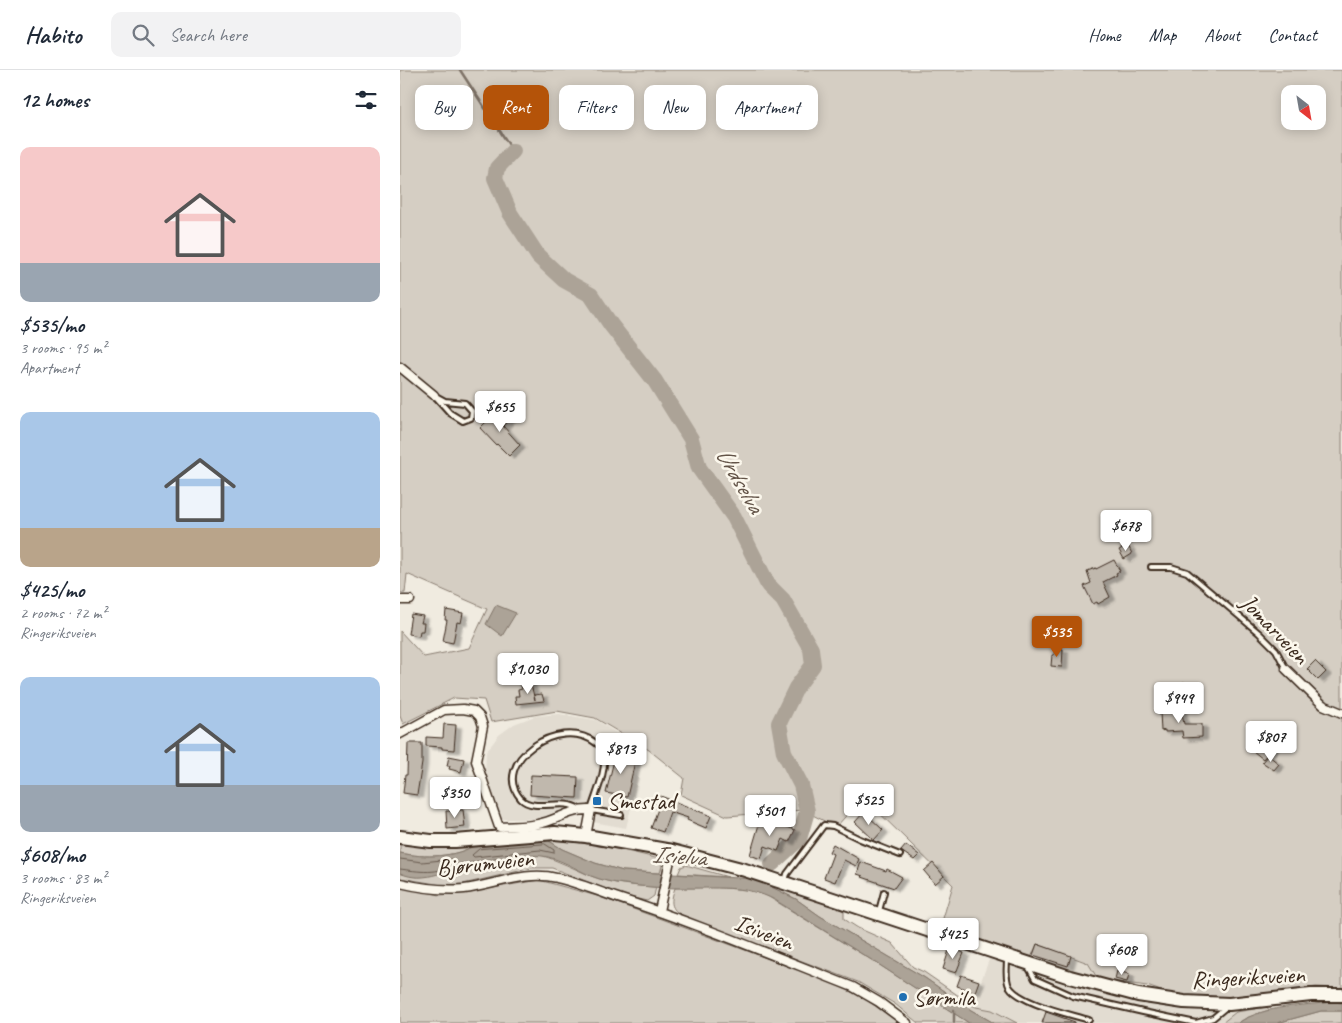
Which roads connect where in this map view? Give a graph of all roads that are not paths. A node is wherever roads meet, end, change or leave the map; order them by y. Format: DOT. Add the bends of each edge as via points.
graph roads {
  1 [pos="400,367"];
  2 [pos="434,395"];
  3 [pos="1151,568"];
  4 [pos="400,600"];
  5 [pos="410,600"];
  6 [pos="1286,669"];
  7 [pos="1342,713"];
  8 [pos="400,734"];
  9 [pos="579,810"];
  10 [pos="591,810"];
  11 [pos="621,815"];
  12 [pos="586,836"];
  13 [pos="400,837"];
  14 [pos="672,851"];
  15 [pos="900,855"];
  16 [pos="784,882"];
  17 [pos="400,883"];
  18 [pos="884,892"];
  19 [pos="659,911"];
  20 [pos="879,914"];
  21 [pos="1008,957"];
  22 [pos="1027,964"];
  23 [pos="1342,995"];
  24 [pos="1229,1004"];
  25 [pos="1089,1020"];
  26 [pos="907,1023"];
  1 -- 2 [label="street"];
  2 -- 2 [label="lane" via="456,418 464,421 471,418 472,411 465,403"];
  3 -- 6 [label="lane, Jomarveien" via="1171,567 1187,572 1259,633 1276,650"];
  4 -- 5 [label="street"];
  6 -- 7 [label="street, Jomarveien" via="1323,705"];
  8 -- 9 [label="street" via="444,710 474,711 483,726 476,761 499,826 537,824"];
  9 -- 10 [label="street"];
  9 -- 10 [label="lane" via="568,804 534,805 523,801 517,792 513,781 520,759 542,740 573,733 601,746 604,764"];
  10 -- 11 [label="lane"];
  10 -- 12 [label="street"];
  12 -- 13 [label="main road, Ringeriksveien" via="555,833 443,841"];
  12 -- 14 [label="main road, Ringeriksveien"];
  14 -- 16 [label="main road, Ringeriksveien"];
  14 -- 19 [label="street"];
  15 -- 16 [label="lane" via="824,825"];
  16 -- 20 [label="main road, Ringeriksveien"];
  17 -- 19 [label="street, Bjørumveien" via="464,889 527,876 547,876"];
  18 -- 20 [label="lane"];
  19 -- 26 [label="street, Isiveien" via="853,987"];
  20 -- 21 [label="main road, Ringeriksveien"];
  21 -- 22 [label="main road, Ringeriksveien"];
  21 -- 25 [label="lane" via="1006,977 1014,992 1038,1005"];
  22 -- 24 [label="main road, Ringeriksveien" via="1138,995"];
  22 -- 24 [label="lane" via="1036,979 1073,996 1143,1012 1196,1022 1213,1018"];
  23 -- 24 [label="main road, Ringeriksveien"];
}
